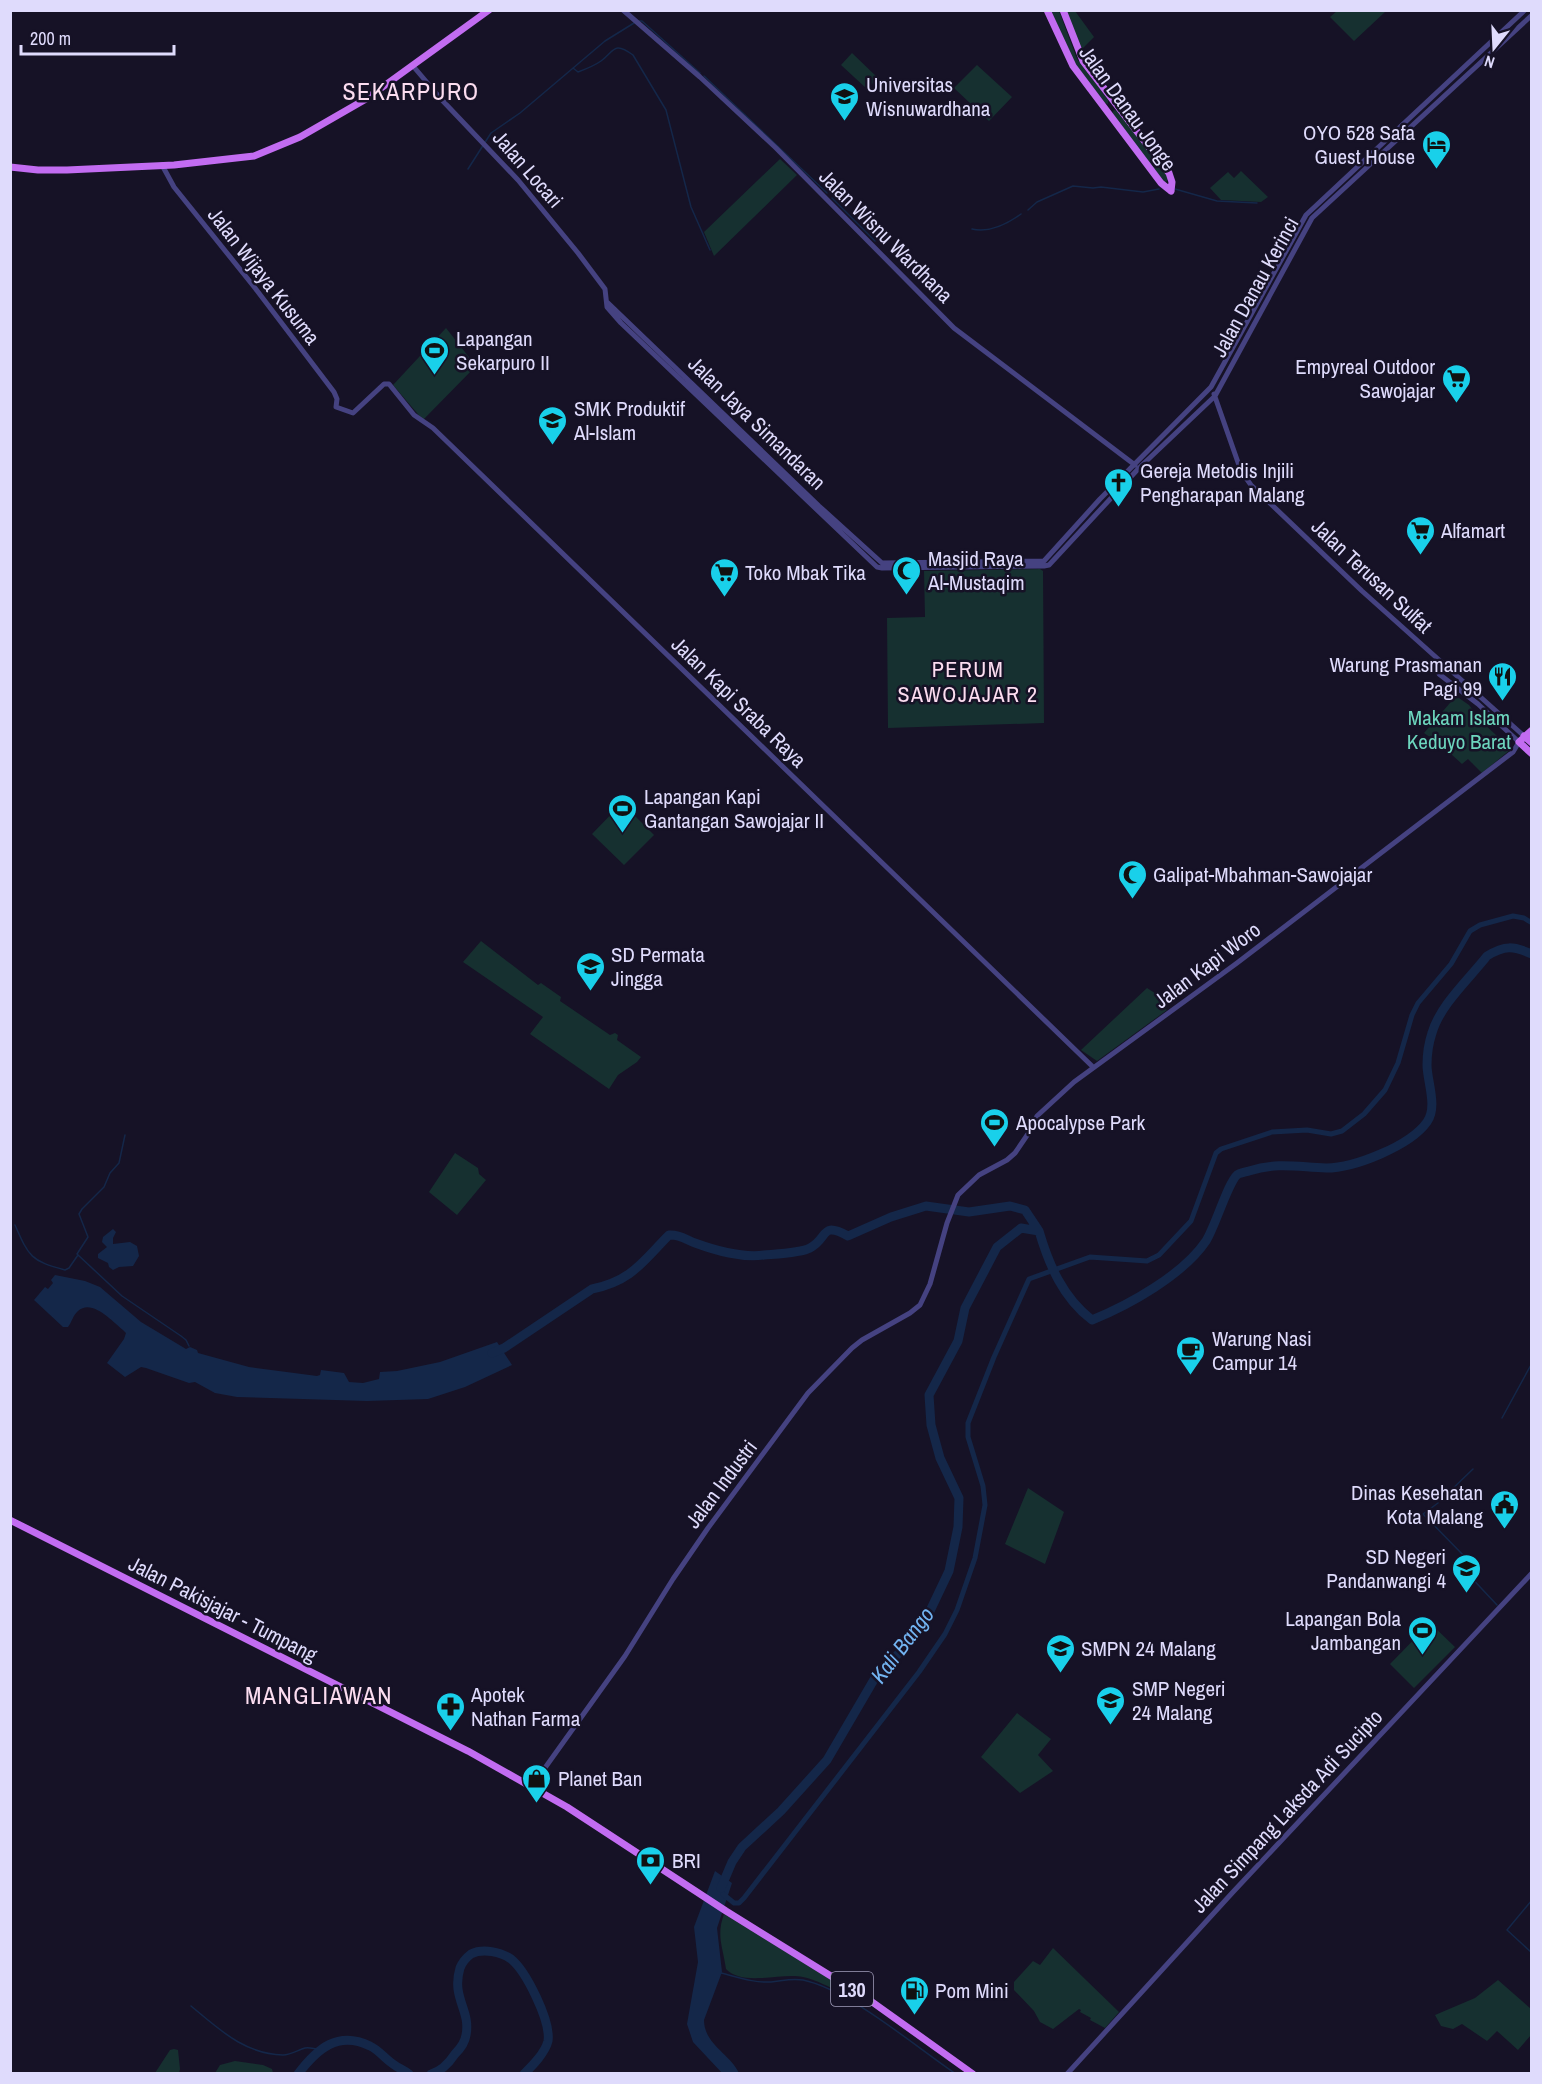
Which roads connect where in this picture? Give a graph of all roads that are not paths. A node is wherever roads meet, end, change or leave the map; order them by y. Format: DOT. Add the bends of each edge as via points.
graph roads {
  1 [pos="489,10"];
  2 [pos="623,10"];
  3 [pos="1047,10"];
  4 [pos="1063,10"];
  5 [pos="1525,10"];
  6 [pos="1532,15"];
  7 [pos="413,66"];
  8 [pos="1115,103"];
  9 [pos="1106,111"];
  10 [pos="162,165"];
  11 [pos="10,167"];
  12 [pos="608,304"];
  13 [pos="389,384"];
  14 [pos="1211,387"];
  15 [pos="1215,396"];
  16 [pos="1137,466"];
  17 [pos="1047,563"];
  18 [pos="1444,663"];
  19 [pos="1484,698"];
  20 [pos="1478,704"];
  21 [pos="1532,730"];
  22 [pos="1524,736"];
  23 [pos="1519,742"];
  24 [pos="1529,745"];
  25 [pos="1513,752"];
  26 [pos="1532,754"];
  27 [pos="1093,1067"];
  28 [pos="947,1223"];
  29 [pos="10,1520"];
  30 [pos="1532,1573"];
  31 [pos="532,1786"];
  32 [pos="973,2073"];
  33 [pos="1067,2073"];
  1 -- 7 [label="main road"];
  2 -- 16 [label="street, Jalan Wisnu Wardhana" via="776,148 954,328"];
  3 -- 9 [label="main road, Jalan Danau Jonge" via="1072,66"];
  4 -- 8 [label="main road, Jalan Danau Jonge" via="1083,61"];
  5 -- 14 [label="street, Jalan Danau Kerinci" via="1306,215"];
  6 -- 15 [label="street, Jalan Danau Kerinci" via="1312,218"];
  7 -- 10 [label="main road" via="342,113 263,153"];
  7 -- 12 [label="street, Jalan Locari" via="518,180 578,253 605,289"];
  8 -- 9 [label="main road"];
  8 -- 9 [label="main road, Jalan Danau Jonge" via="1169,173 1171,191"];
  10 -- 11 [label="main road" via="48,170"];
  10 -- 13 [label="street, Jalan Wijaya Kusuma" via="179,194 334,392 336,407 353,413 384,384"];
  12 -- 17 [label="street, Jalan Jaya Simandaran" via="621,323 879,565"];
  13 -- 27 [label="street, Jalan Kapi Sraba Raya" via="414,415 433,428"];
  14 -- 15 [label="street, Jalan Terusan Sulfat"];
  14 -- 16 [label="street, Jalan Danau Kerinci"];
  15 -- 16 [label="street, Jalan Danau Kerinci"];
  15 -- 18 [label="street, Jalan Terusan Sulfat" via="1241,471 1251,485"];
  16 -- 17 [label="street, Jalan Danau Kerinci" via="1100,499"];
  18 -- 19 [label="street, Jalan Terusan Sulfat"];
  18 -- 20 [label="street, Jalan Terusan Sulfat" via="1439,674"];
  19 -- 20 [label="street"];
  19 -- 22 [label="street, Jalan Terusan Sulfat"];
  20 -- 23 [label="street, Jalan Terusan Sulfat"];
  21 -- 22 [label="main road, Jalan Kapi Woro"];
  22 -- 23 [label="main road, Jalan Kapi Woro"];
  22 -- 24 [label="main road, Jalan Terusan Sulfat"];
  23 -- 24 [label="main road, Jalan Terusan Sulfat"];
  23 -- 25 [label="street, Jalan Kapi Woro"];
  24 -- 25 [label="street, Jalan Kapi Woro"];
  24 -- 26 [label="main road, Jalan Terusan Sulfat"];
  25 -- 27 [label="street, Jalan Kapi Woro" via="1238,963"];
  27 -- 28 [label="street, Jalan Kapi Woro" via="1037,1116 1015,1153 979,1175 958,1195"];
  28 -- 31 [label="street, Jalan Industri" via="933,1276 920,1305 862,1340 808,1393 708,1528 625,1656"];
  29 -- 31 [label="main road, Jalan Pakisjajar - Tumpang"];
  30 -- 33 [label="street, Jalan Simpang Laksda Adi Sucipto"];
  31 -- 32 [label="main road, Jalan Pakisjajar - Tumpang / 130" via="868,1999"];
}
